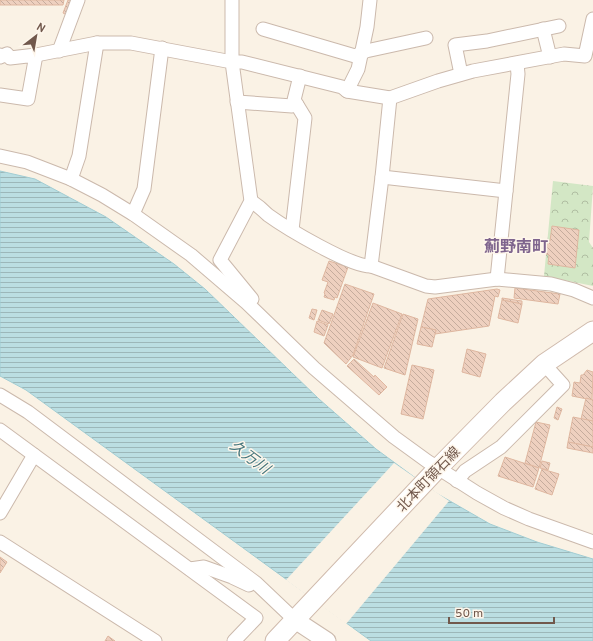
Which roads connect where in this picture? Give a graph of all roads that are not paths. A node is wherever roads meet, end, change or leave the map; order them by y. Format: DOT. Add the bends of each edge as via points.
graph roads {
  1 [pos="78,0"];
  2 [pos="232,0"];
  3 [pos="370,0"];
  4 [pos="593,19"];
  5 [pos="559,26"];
  6 [pos="263,29"];
  7 [pos="543,29"];
  8 [pos="426,38"];
  9 [pos="97,43"];
  10 [pos="162,48"];
  11 [pos="59,51"];
  12 [pos="361,54"];
  13 [pos="36,55"];
  14 [pos="0,56"];
  15 [pos="550,57"];
  16 [pos="232,62"];
  17 [pos="517,64"];
  18 [pos="461,74"];
  19 [pos="300,76"];
  20 [pos="347,90"];
  21 [pos="0,95"];
  22 [pos="390,98"];
  23 [pos="237,102"];
  24 [pos="297,105"];
  25 [pos="0,156"];
  26 [pos="72,176"];
  27 [pos="382,177"];
  28 [pos="506,191"];
  29 [pos="252,201"];
  30 [pos="134,212"];
  31 [pos="292,230"];
  32 [pos="371,266"];
  33 [pos="497,279"];
  34 [pos="593,298"];
  35 [pos="253,310"];
  36 [pos="593,331"];
  37 [pos="544,364"];
  38 [pos="0,395"];
  39 [pos="0,430"];
  40 [pos="34,455"];
  41 [pos="435,471"];
  42 [pos="457,481"];
  43 [pos="0,513"];
  44 [pos="0,542"];
  45 [pos="593,542"];
  46 [pos="190,569"];
  47 [pos="266,593"];
  48 [pos="299,616"];
  49 [pos="321,639"];
  50 [pos="155,641"];
  51 [pos="234,641"];
  52 [pos="275,641"];
  1 -- 11 [label="street"];
  2 -- 16 [label="street"];
  3 -- 12 [label="street"];
  4 -- 15 [label="street" via="585,56 564,54"];
  5 -- 7 [label="street"];
  6 -- 12 [label="street" via="355,56"];
  7 -- 15 [label="street"];
  7 -- 18 [label="street" via="455,45"];
  8 -- 12 [label="street"];
  9 -- 10 [label="street" via="131,43"];
  9 -- 11 [label="street"];
  9 -- 26 [label="street" via="79,156"];
  10 -- 16 [label="street"];
  10 -- 30 [label="street" via="144,189"];
  11 -- 13 [label="street"];
  12 -- 20 [label="street" via="358,69"];
  13 -- 14 [label="street" via="10,58 7,54"];
  13 -- 21 [label="street" via="28,99"];
  15 -- 17 [label="street"];
  16 -- 19 [label="street" via="242,62"];
  16 -- 23 [label="street"];
  17 -- 18 [label="street"];
  17 -- 28 [label="street"];
  18 -- 22 [label="street"];
  19 -- 20 [label="street" via="342,86"];
  19 -- 24 [label="street" via="294,100"];
  20 -- 22 [label="street"];
  22 -- 27 [label="street"];
  23 -- 24 [label="street"];
  23 -- 29 [label="street"];
  24 -- 31 [label="street" via="305,118"];
  25 -- 26 [label="street"];
  26 -- 30 [label="street"];
  27 -- 28 [label="street"];
  27 -- 32 [label="street"];
  28 -- 33 [label="street"];
  29 -- 31 [label="street"];
  29 -- 35 [label="street" via="220,260 256,305"];
  30 -- 35 [label="street" via="191,255"];
  31 -- 32 [label="street" via="350,261"];
  32 -- 33 [label="street" via="435,287"];
  33 -- 34 [label="street" via="551,284"];
  35 -- 41 [label="street" via="314,368"];
  36 -- 37 [label="main road, 北本町領石線"];
  37 -- 41 [label="main road, 北本町領石線"];
  37 -- 42 [label="street" via="563,385 501,447 465,471"];
  38 -- 47 [label="street" via="41,422"];
  39 -- 40 [label="street"];
  40 -- 43 [label="street"];
  40 -- 46 [label="street"];
  41 -- 42 [label="street"];
  41 -- 48 [label="main road, 北本町領石線"];
  42 -- 45 [label="street" via="504,508"];
  44 -- 50 [label="street"];
  46 -- 47 [label="street" via="204,568 232,576"];
  46 -- 51 [label="street" via="256,618"];
  47 -- 48 [label="street"];
  48 -- 49 [label="street"];
  48 -- 52 [label="main road, 北本町領石線"];
}
